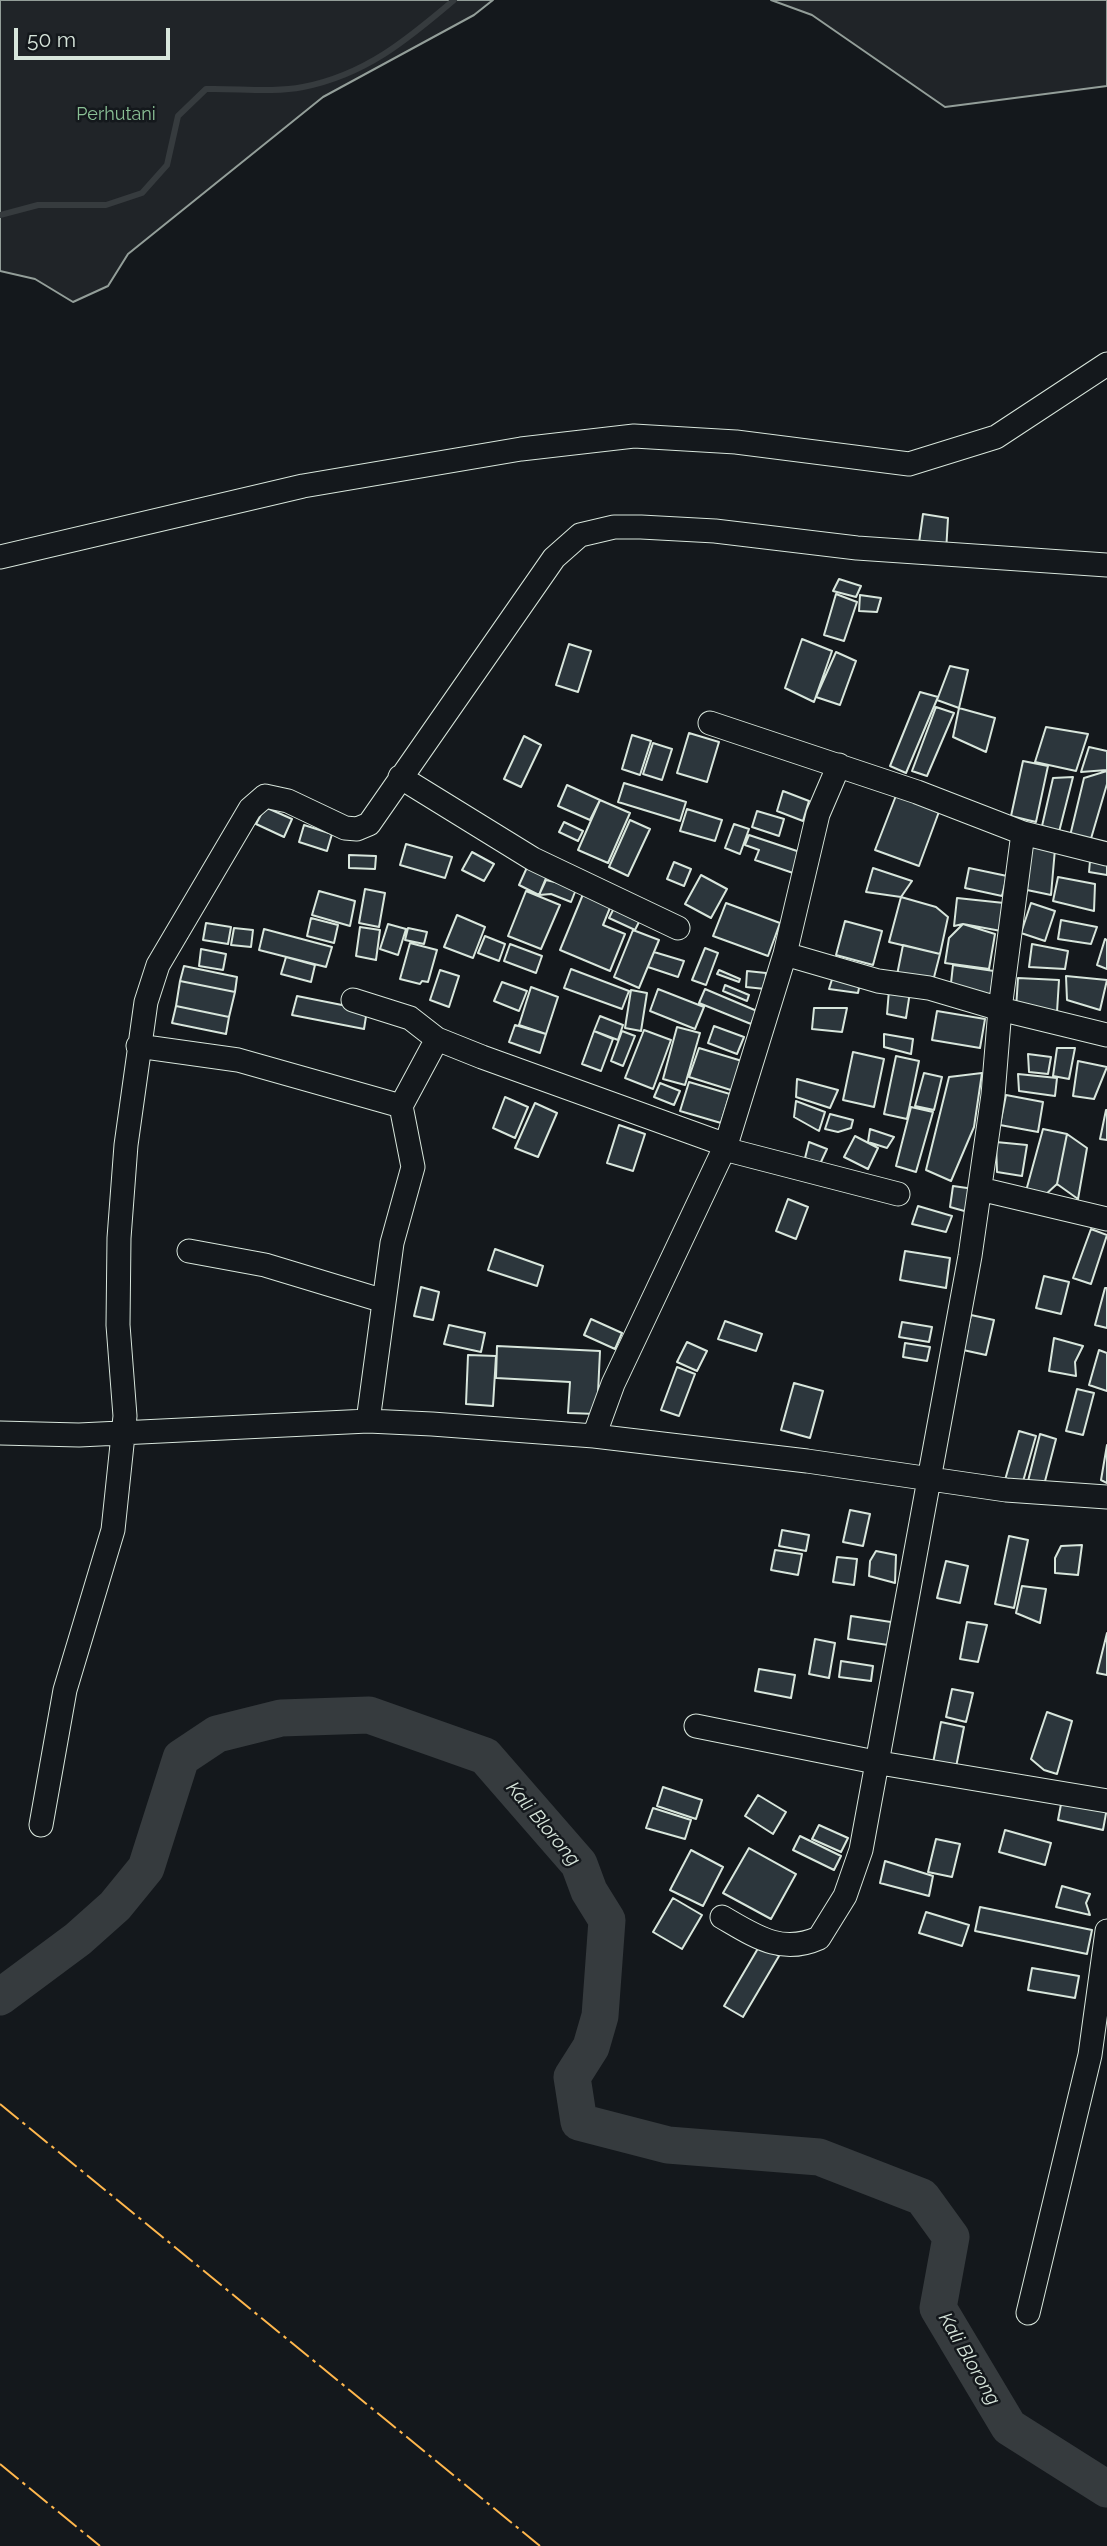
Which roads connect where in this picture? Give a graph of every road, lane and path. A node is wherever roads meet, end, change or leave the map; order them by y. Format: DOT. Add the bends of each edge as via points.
graph roads {
  1 [pos="1107,364"];
  2 [pos="0,557"];
  3 [pos="1107,565"];
  4 [pos="710,723"];
  5 [pos="839,765"];
  6 [pos="400,778"];
  7 [pos="1023,833"];
  8 [pos="1107,854"];
  9 [pos="678,928"];
  10 [pos="785,954"];
  11 [pos="353,1000"];
  12 [pos="1000,1009"];
  13 [pos="1107,1035"];
  14 [pos="437,1039"];
  15 [pos="138,1046"];
  16 [pos="401,1106"];
  17 [pos="725,1147"];
  18 [pos="980,1189"];
  19 [pos="898,1194"];
  20 [pos="1107,1219"];
  21 [pos="189,1251"];
  22 [pos="384,1301"];
  23 [pos="368,1422"];
  24 [pos="0,1433"];
  25 [pos="124,1433"];
  26 [pos="594,1436"];
  27 [pos="931,1480"];
  28 [pos="1107,1497"];
  29 [pos="696,1726"];
  30 [pos="880,1763"];
  31 [pos="1107,1801"];
  32 [pos="41,1825"];
  33 [pos="722,1917"];
  34 [pos="1107,1931"];
  35 [pos="1028,2313"];
  1 -- 2 [label="street" via="996,437 909,464 736,442 634,436 521,449 303,486"];
  3 -- 6 [label="street" via="857,548 715,531 596,530 580,535 554,558"];
  4 -- 5 [label="street"];
  5 -- 7 [label="street"];
  5 -- 10 [label="street" via="818,814"];
  6 -- 9 [label="street" via="533,859"];
  6 -- 15 [label="street" via="369,824 357,829 345,828 278,797 265,796 258,801 158,965 145,1002"];
  7 -- 8 [label="street"];
  7 -- 12 [label="street"];
  10 -- 12 [label="street" via="886,982 940,990"];
  10 -- 17 [label="street"];
  11 -- 14 [label="street" via="411,1018"];
  12 -- 13 [label="street"];
  12 -- 18 [label="street"];
  14 -- 16 [label="street"];
  14 -- 17 [label="street"];
  15 -- 16 [label="street" via="238,1060"];
  15 -- 25 [label="street" via="118,1251"];
  16 -- 22 [label="street" via="414,1167 392,1244"];
  17 -- 19 [label="street"];
  17 -- 26 [label="street" via="613,1384"];
  18 -- 20 [label="street"];
  18 -- 27 [label="street"];
  21 -- 22 [label="street" via="265,1265"];
  22 -- 23 [label="street"];
  23 -- 25 [label="street"];
  23 -- 26 [label="street"];
  24 -- 25 [label="street"];
  25 -- 32 [label="street" via="113,1530 65,1690"];
  26 -- 27 [label="street"];
  27 -- 28 [label="street"];
  27 -- 30 [label="street"];
  29 -- 30 [label="street"];
  30 -- 31 [label="street"];
  30 -- 33 [label="street" via="861,1850 845,1896 819,1938 793,1946 768,1943"];
  34 -- 35 [label="street" via="1090,2055"];
}
